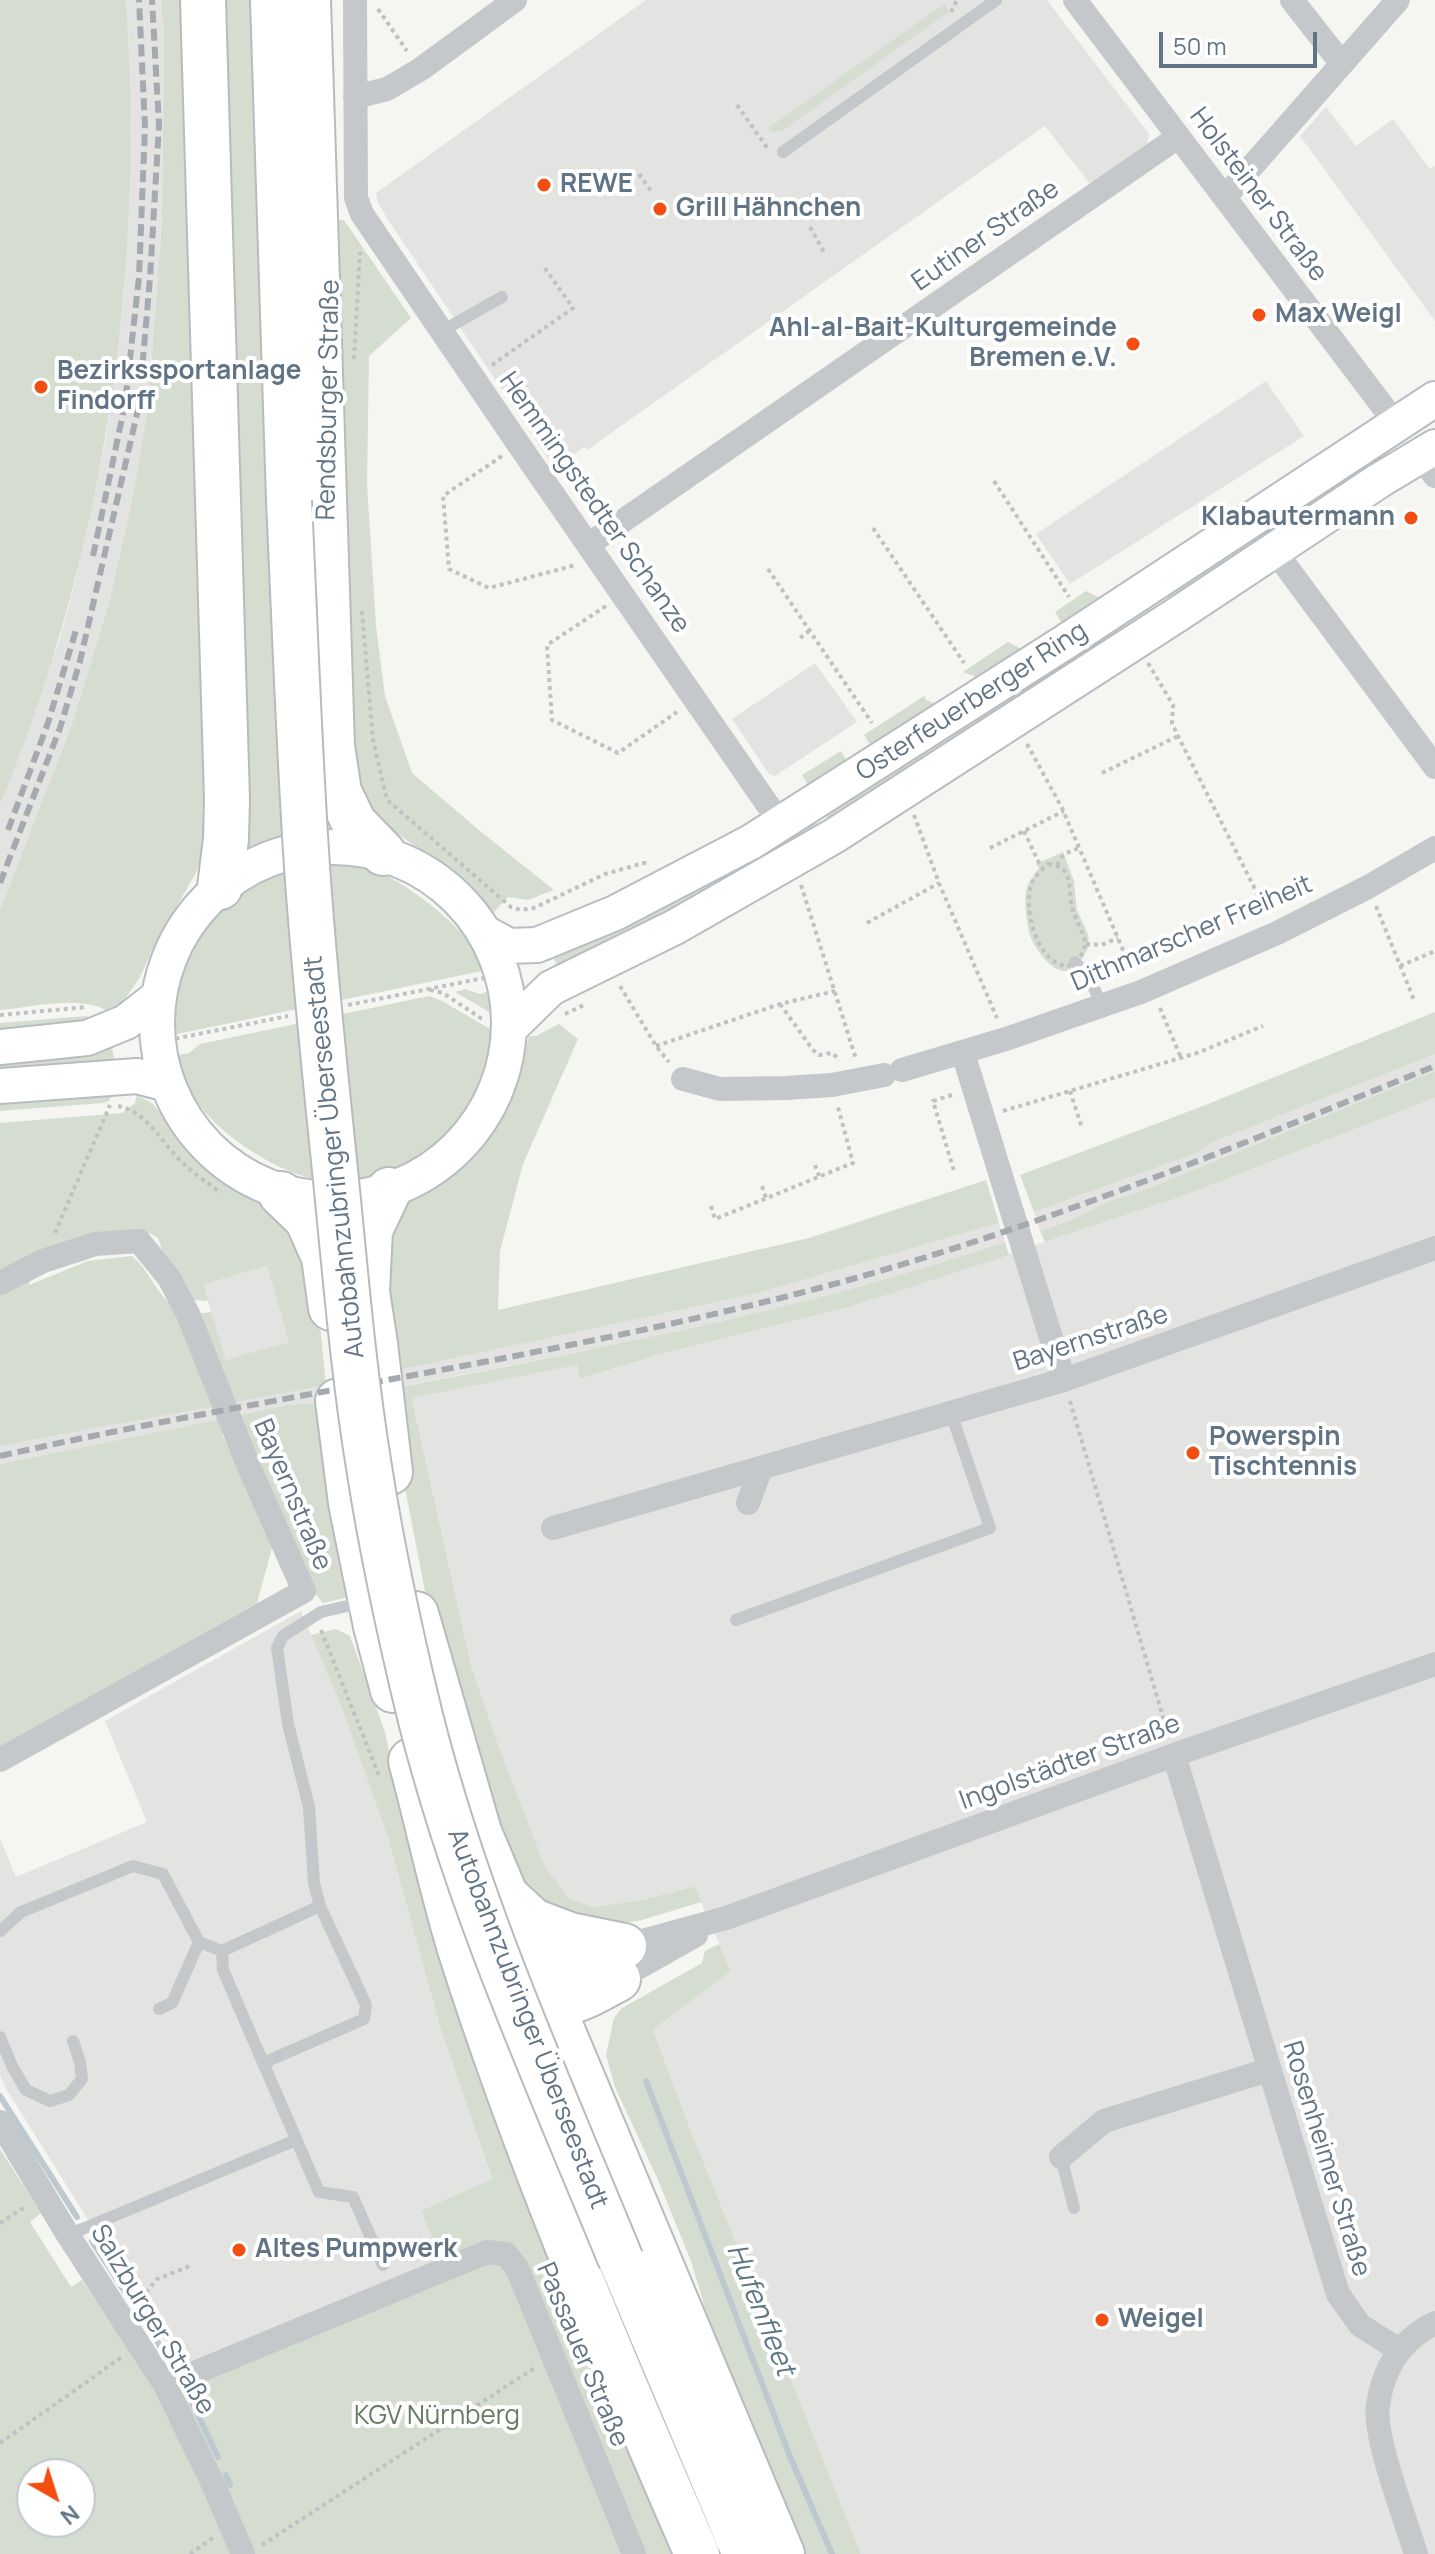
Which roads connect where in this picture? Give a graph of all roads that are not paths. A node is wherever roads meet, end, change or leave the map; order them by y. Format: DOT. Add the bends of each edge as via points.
graph roads {
  1 [pos="203,0"];
  2 [pos="515,0"];
  3 [pos="1075,0"];
  4 [pos="1292,0"];
  5 [pos="1398,0"];
  6 [pos="365,1"];
  7 [pos="991,1"];
  8 [pos="281,3"];
  9 [pos="1342,64"];
  10 [pos="355,97"];
  11 [pos="1178,137"];
  12 [pos="779,154"];
  13 [pos="1225,197"];
  14 [pos="502,297"];
  15 [pos="442,331"];
  16 [pos="1435,399"];
  17 [pos="1397,425"];
  18 [pos="1430,460"];
  19 [pos="1274,550"];
  20 [pos="593,552"];
  21 [pos="1153,584"];
  22 [pos="1175,616"];
  23 [pos="1435,767"];
  24 [pos="781,824"];
  25 [pos="1435,848"];
  26 [pos="383,853"];
  27 [pos="220,887"];
  28 [pos="485,933"];
  29 [pos="1075,962"];
  30 [pos="158,997"];
  31 [pos="1102,1005"];
  32 [pos="512,1026"];
  33 [pos="0,1047"];
  34 [pos="963,1053"];
  35 [pos="683,1079"];
  36 [pos="168,1084"];
  37 [pos="0,1086"];
  38 [pos="389,1190"];
  39 [pos="281,1194"];
  40 [pos="1435,1248"];
  41 [pos="0,1283"];
  42 [pos="1064,1380"];
  43 [pos="951,1413"];
  44 [pos="761,1468"];
  45 [pos="748,1503"];
  46 [pos="553,1528"];
  47 [pos="371,1600"];
  48 [pos="736,1620"];
  49 [pos="1435,1664"];
  50 [pos="1174,1755"];
  51 [pos="0,1760"];
  52 [pos="506,1896"];
  53 [pos="320,1906"];
  54 [pos="726,1918"];
  55 [pos="0,1931"];
  56 [pos="199,1942"];
  57 [pos="459,1947"];
  58 [pos="222,1951"];
  59 [pos="621,1962"];
  60 [pos="539,1997"];
  61 [pos="159,2009"];
  62 [pos="0,2037"];
  63 [pos="73,2041"];
  64 [pos="496,2053"];
  65 [pos="263,2063"];
  66 [pos="1268,2070"];
  67 [pos="583,2081"];
  68 [pos="0,2122"];
  69 [pos="296,2140"];
  70 [pos="1061,2157"];
  71 [pos="1074,2208"];
  72 [pos="68,2235"];
  73 [pos="383,2265"];
  74 [pos="1435,2323"];
  75 [pos="1399,2350"];
  76 [pos="165,2385"];
  77 [pos="251,2550"];
  78 [pos="697,2550"];
  79 [pos="634,2554"];
  80 [pos="745,2554"];
  81 [pos="782,2554"];
  82 [pos="1416,2554"];
  1 -- 27 [label="highway" via="227,787"];
  2 -- 10 [label="street" via="421,69 387,89"];
  3 -- 11 [label="street, Holsteiner Straße"];
  4 -- 9 [label="street"];
  5 -- 9 [label="street"];
  6 -- 10 [label="street"];
  7 -- 12 [label="lane"];
  8 -- 26 [label="highway" via="332,746 344,803 354,823"];
  8 -- 80 [label="highway, Autobahnzubringer Überseestadt, bridge" via="289,501 308,881 369,1467 421,1720 481,1912"];
  9 -- 13 [label="street"];
  10 -- 15 [label="street, Hemmingstedter Schanze" via="356,198"];
  11 -- 13 [label="street, Holsteiner Straße"];
  11 -- 20 [label="street, Eutiner Straße"];
  13 -- 17 [label="street, Holsteiner Straße"];
  14 -- 15 [label="lane"];
  15 -- 20 [label="street, Hemmingstedter Schanze"];
  16 -- 17 [label="main road, Osterfeuerberger Ring"];
  17 -- 18 [label="main road"];
  17 -- 21 [label="main road, Osterfeuerberger Ring"];
  18 -- 19 [label="main road, Osterfeuerberger Ring" via="1380,480"];
  19 -- 22 [label="main road, Osterfeuerberger Ring"];
  19 -- 23 [label="street"];
  20 -- 24 [label="street, Hemmingstedter Schanze"];
  21 -- 22 [label="main road"];
  21 -- 24 [label="main road, Osterfeuerberger Ring"];
  22 -- 32 [label="main road, Osterfeuerberger Ring" via="834,836 675,927 551,988"];
  24 -- 28 [label="main road, Osterfeuerberger Ring" via="615,913 537,945 509,946"];
  25 -- 31 [label="street, Dithmarscher Freiheit" via="1277,933"];
  26 -- 27 [label="main road" via="346,846 282,853"];
  26 -- 28 [label="main road" via="435,883"];
  27 -- 30 [label="main road" via="191,918 170,956"];
  28 -- 32 [label="main road" via="504,974"];
  29 -- 31 [label="lane"];
  30 -- 33 [label="main road" via="126,1022 87,1038"];
  30 -- 36 [label="main road" via="158,1042"];
  31 -- 34 [label="street, Dithmarscher Freiheit"];
  32 -- 38 [label="main road" via="502,1078 484,1116 458,1148 426,1173"];
  34 -- 35 [label="street, Dithmarscher Freiheit" via="841,1084 720,1089"];
  34 -- 42 [label="street"];
  36 -- 37 [label="main road" via="137,1076"];
  36 -- 39 [label="main road" via="187,1121 214,1153"];
  38 -- 39 [label="main road" via="338,1199"];
  38 -- 52 [label="highway" via="370,1230 367,1292 394,1509 417,1620 479,1832"];
  39 -- 47 [label="highway" via="307,1219 324,1257 351,1503"];
  40 -- 42 [label="street, Bayernstraße"];
  41 -- 51 [label="street, Bayernstraße" via="43,1261 95,1244 139,1241 169,1278 188,1314 304,1591"];
  42 -- 43 [label="street, Bayernstraße"];
  43 -- 44 [label="street, Bayernstraße"];
  43 -- 48 [label="lane" via="990,1528"];
  44 -- 45 [label="street"];
  44 -- 46 [label="street, Bayernstraße"];
  47 -- 53 [label="lane" via="321,1612 283,1636 277,1648 288,1724 309,1807"];
  47 -- 57 [label="highway"];
  49 -- 50 [label="street, Ingolstädter Straße"];
  50 -- 54 [label="street, Ingolstädter Straße"];
  50 -- 66 [label="street, Rosenheimer Straße"];
  52 -- 59 [label="highway" via="533,1921"];
  52 -- 60 [label="highway"];
  53 -- 58 [label="lane"];
  53 -- 65 [label="lane" via="366,2005 364,2019"];
  54 -- 59 [label="street, Ingolstädter Straße"];
  54 -- 59 [label="street, Ingolstädter Straße"];
  55 -- 56 [label="lane" via="21,1912 133,1866 163,1874"];
  56 -- 58 [label="lane"];
  56 -- 61 [label="lane" via="172,2003"];
  57 -- 60 [label="highway" via="489,1977"];
  57 -- 64 [label="highway"];
  58 -- 65 [label="lane" via="223,1970"];
  59 -- 60 [label="highway" via="565,1968 553,1974"];
  59 -- 67 [label="highway"];
  60 -- 64 [label="highway"];
  60 -- 67 [label="highway"];
  62 -- 63 [label="lane" via="26,2090 50,2101 69,2095 82,2079"];
  64 -- 78 [label="highway" via="607,2345"];
  65 -- 69 [label="lane"];
  66 -- 70 [label="street" via="1104,2121"];
  66 -- 75 [label="street, Rosenheimer Straße" via="1338,2294 1360,2325"];
  67 -- 81 [label="highway"];
  68 -- 72 [label="street, Salzburger Straße"];
  69 -- 72 [label="lane"];
  69 -- 73 [label="lane" via="319,2192 353,2197"];
  70 -- 71 [label="lane"];
  72 -- 76 [label="street, Salzburger Straße"];
  74 -- 75 [label="street" via="1417,2331"];
  75 -- 82 [label="street" via="1378,2406 1380,2436"];
  76 -- 77 [label="street, Salzburger Straße"];
  76 -- 79 [label="street, Passauer Straße" via="487,2252 506,2254 517,2268"];
}
